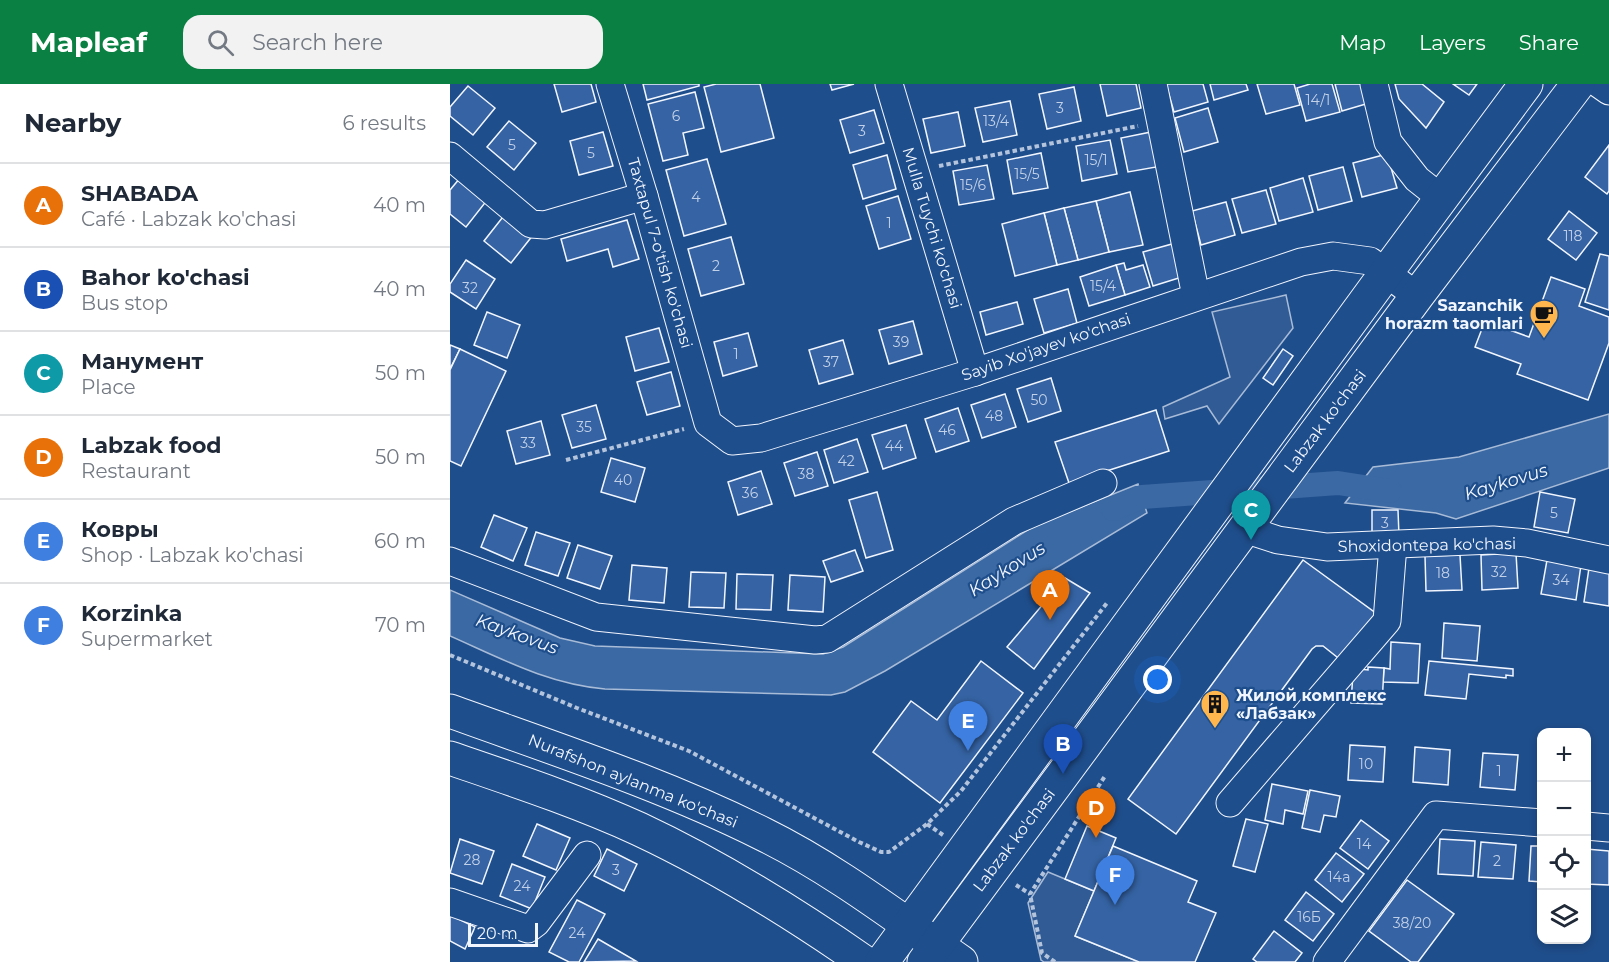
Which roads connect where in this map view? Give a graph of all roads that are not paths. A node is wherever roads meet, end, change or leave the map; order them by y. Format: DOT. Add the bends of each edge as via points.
graph roads {
  1 [pos="610,84"];
  2 [pos="889,84"];
  3 [pos="1153,84"];
  4 [pos="1374,84"];
  5 [pos="1526,84"];
  6 [pos="1578,84"];
  7 [pos="1599,84"];
  8 [pos="1609,91"];
  9 [pos="450,156"];
  10 [pos="644,196"];
  11 [pos="1441,198"];
  12 [pos="1386,273"];
  13 [pos="1196,296"];
  14 [pos="1417,296"];
  15 [pos="975,372"];
  16 [pos="708,423"];
  17 [pos="1103,483"];
  18 [pos="1252,520"];
  19 [pos="1393,545"];
  20 [pos="1609,560"];
  21 [pos="450,561"];
  22 [pos="450,711"];
  23 [pos="537,742"];
  24 [pos="450,758"];
  25 [pos="524,783"];
  26 [pos="1230,802"];
  27 [pos="1537,823"];
  28 [pos="1591,826"];
  29 [pos="1609,828"];
  30 [pos="587,855"];
  31 [pos="450,902"];
  32 [pos="908,925"];
  33 [pos="941,956"];
  34 [pos="864,962"];
  35 [pos="882,962"];
  36 [pos="1327,962"];
  1 -- 10 [label="street, Taxtapul 7-o'tish ko'chasi"];
  2 -- 15 [label="street, Mulla Tuychi ko'chasi"];
  3 -- 13 [label="street"];
  4 -- 11 [label="street" via="1388,142 1417,179"];
  5 -- 11 [label="main road"];
  6 -- 14 [label="main road, Labzak ko'chasi"];
  7 -- 8 [label="street"];
  9 -- 10 [label="street" via="531,224 545,225"];
  10 -- 16 [label="street, Taxtapul 7-o'tish ko'chasi"];
  11 -- 12 [label="main road"];
  12 -- 13 [label="street, Sayib Xo'jayev ko'chasi" via="1370,261 1333,256 1301,262"];
  12 -- 14 [label="street, Sayib Xo'jayev ko'chasi"];
  12 -- 32 [label="main road"];
  13 -- 15 [label="street, Sayib Xo'jayev ko'chasi"];
  14 -- 18 [label="main road, Labzak ko'chasi"];
  15 -- 16 [label="street, Sayib Xo'jayev ko'chasi" via="761,438 732,441"];
  17 -- 21 [label="street" via="1014,521 827,639 596,617"];
  18 -- 19 [label="street, Shoxidontepa ko'chasi" via="1278,540 1327,547"];
  18 -- 33 [label="main road, Labzak ko'chasi"];
  19 -- 20 [label="street, Shoxidontepa ko'chasi" via="1492,540"];
  19 -- 26 [label="street" via="1387,621"];
  22 -- 23 [label="main road, Nurafshon aylanma ko'chasi"];
  23 -- 25 [label="main road" via="544,754 542,766 536,776"];
  23 -- 32 [label="main road, Nurafshon aylanma ko'chasi" via="689,799 764,834 838,875"];
  24 -- 25 [label="main road"];
  25 -- 34 [label="main road" via="662,840 759,894"];
  27 -- 36 [label="street" via="1436,815"];
  28 -- 29 [label="street"];
  30 -- 31 [label="street" via="528,929"];
  32 -- 33 [label="main road, Nurafshon aylanma ko'chasi"];
  32 -- 35 [label="main road"];
}
